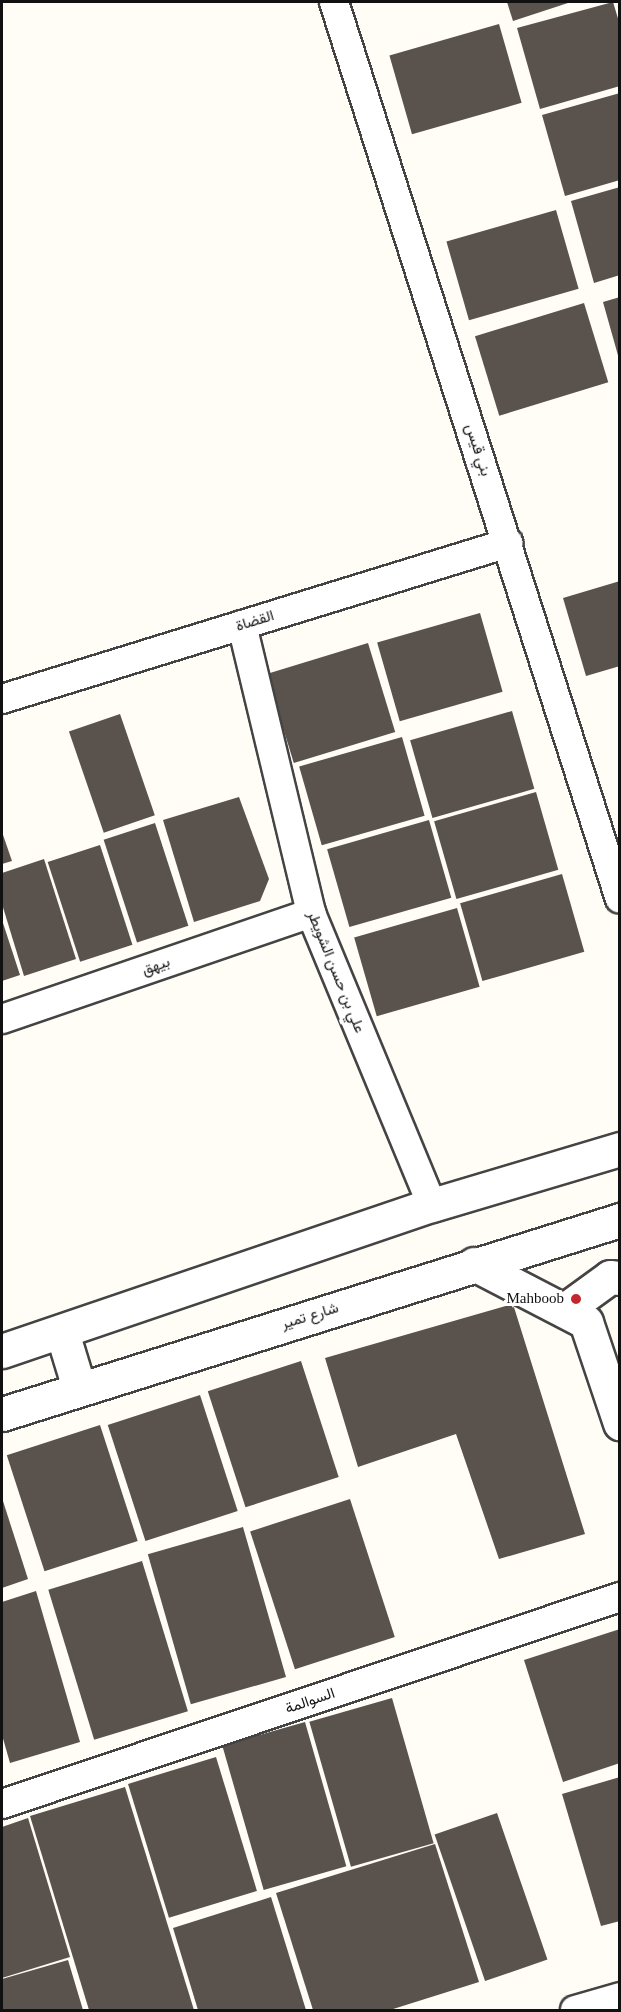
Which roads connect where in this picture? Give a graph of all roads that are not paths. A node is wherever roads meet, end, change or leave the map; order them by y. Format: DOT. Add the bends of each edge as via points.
graph roads {
  1 [pos="334,2"];
  2 [pos="508,543"];
  3 [pos="242,625"];
  4 [pos="2,699"];
  5 [pos="609,817"];
  6 [pos="620,899"];
  7 [pos="311,913"];
  8 [pos="2,1019"];
  9 [pos="620,1149"];
  10 [pos="432,1205"];
  11 [pos="620,1220"];
  12 [pos="474,1264"];
  13 [pos="620,1278"];
  14 [pos="566,1309"];
  15 [pos="62,1332"];
  16 [pos="2,1350"];
  17 [pos="79,1388"];
  18 [pos="2,1414"];
  19 [pos="620,1424"];
  20 [pos="620,1597"];
  21 [pos="2,1804"];
  22 [pos="620,1997"];
  23 [pos="575,2010"];
  1 -- 2 [label="street, بني قيس"];
  2 -- 3 [label="street, القضاة"];
  2 -- 5 [label="street, بني قيس"];
  3 -- 4 [label="street, القضاة"];
  3 -- 7 [label="street, علي بن حسن الشويطر"];
  5 -- 6 [label="street, بني قيس"];
  7 -- 8 [label="street, بيهق"];
  7 -- 10 [label="street, علي بن حسن الشويطر"];
  9 -- 10 [label="street"];
  10 -- 15 [label="street"];
  11 -- 12 [label="street, شارع تمير"];
  12 -- 14 [label="street"];
  12 -- 17 [label="street, شارع تمير"];
  13 -- 14 [label="street" via="610,1277"];
  14 -- 19 [label="street" via="586,1322"];
  15 -- 16 [label="street"];
  15 -- 17 [label="street"];
  17 -- 18 [label="street, شارع تمير"];
  20 -- 21 [label="street, السوالمة"];
  22 -- 23 [label="street"];
}
